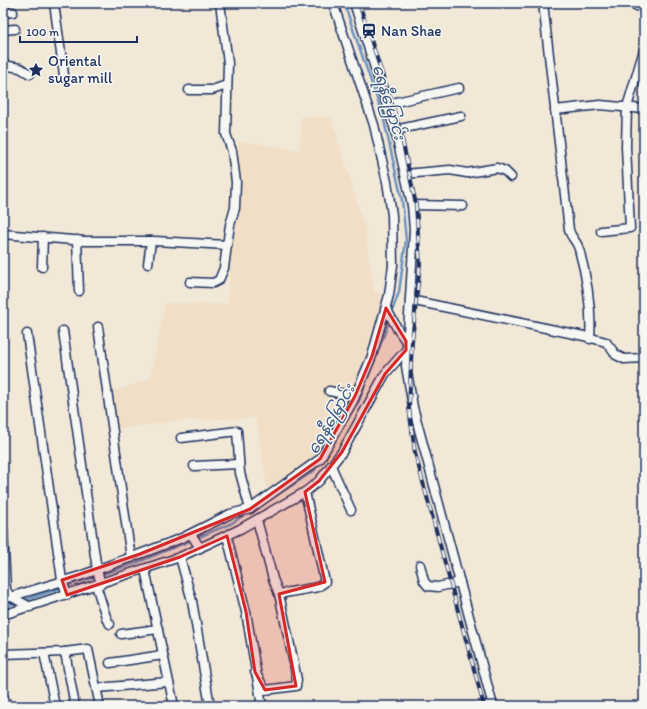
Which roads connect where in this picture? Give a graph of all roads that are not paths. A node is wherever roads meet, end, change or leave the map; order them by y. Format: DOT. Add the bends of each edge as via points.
graph roads {
  1 [pos="54,3"];
  2 [pos="220,3"];
  3 [pos="333,3"];
  4 [pos="354,3"];
  5 [pos="543,3"];
  6 [pos="630,3"];
  7 [pos="644,9"];
  8 [pos="13,12"];
  9 [pos="3,13"];
  10 [pos="15,29"];
  11 [pos="3,30"];
  12 [pos="644,50"];
  13 [pos="3,65"];
  14 [pos="30,74"];
  15 [pos="64,75"];
  16 [pos="227,85"];
  17 [pos="459,88"];
  18 [pos="189,90"];
  19 [pos="387,104"];
  20 [pos="628,107"];
  21 [pos="644,109"];
  22 [pos="555,110"];
  23 [pos="461,116"];
  24 [pos="395,130"];
  25 [pos="405,174"];
  26 [pos="511,177"];
  27 [pos="412,204"];
  28 [pos="463,206"];
  29 [pos="601,231"];
  30 [pos="3,234"];
  31 [pos="43,237"];
  32 [pos="78,240"];
  33 [pos="151,241"];
  34 [pos="227,245"];
  35 [pos="148,264"];
  36 [pos="42,267"];
  37 [pos="190,282"];
  38 [pos="79,291"];
  39 [pos="410,300"];
  40 [pos="387,309"];
  41 [pos="98,327"];
  42 [pos="63,332"];
  43 [pos="26,334"];
  44 [pos="590,339"];
  45 [pos="406,340"];
  46 [pos="406,350"];
  47 [pos="644,358"];
  48 [pos="329,391"];
  49 [pos="355,396"];
  50 [pos="182,438"];
  51 [pos="239,464"];
  52 [pos="194,466"];
  53 [pos="331,466"];
  54 [pos="305,492"];
  55 [pos="250,508"];
  56 [pos="351,510"];
  57 [pos="257,520"];
  58 [pos="3,529"];
  59 [pos="191,535"];
  60 [pos="227,536"];
  61 [pos="200,547"];
  62 [pos="180,557"];
  63 [pos="130,558"];
  64 [pos="420,565"];
  65 [pos="146,569"];
  66 [pos="97,570"];
  67 [pos="62,581"];
  68 [pos="460,582"];
  69 [pos="99,584"];
  70 [pos="66,594"];
  71 [pos="279,594"];
  72 [pos="9,598"];
  73 [pos="29,606"];
  74 [pos="3,615"];
  75 [pos="110,624"];
  76 [pos="158,629"];
  77 [pos="121,634"];
  78 [pos="65,652"];
  79 [pos="44,653"];
  80 [pos="3,654"];
  81 [pos="163,655"];
  82 [pos="110,663"];
  83 [pos="256,672"];
  84 [pos="168,682"];
  85 [pos="97,688"];
  86 [pos="3,697"];
  87 [pos="493,705"];
  88 [pos="8,706"];
  89 [pos="55,706"];
  90 [pos="75,706"];
  91 [pos="100,706"];
  92 [pos="174,706"];
  93 [pos="210,706"];
  94 [pos="262,706"];
  95 [pos="482,706"];
  1 -- 15 [label="street"];
  2 -- 16 [label="street" via="226,45"];
  3 -- 40 [label="street" via="374,125 390,198 393,265"];
  4 -- 19 [label="street"];
  5 -- 22 [label="street"];
  6 -- 7 [label="street"];
  8 -- 9 [label="street"];
  10 -- 11 [label="street"];
  12 -- 20 [label="street"];
  13 -- 14 [label="street" via="20,68"];
  16 -- 18 [label="street" via="212,90"];
  16 -- 34 [label="street" via="226,134 234,160 236,196"];
  17 -- 19 [label="street"];
  19 -- 24 [label="street"];
  20 -- 21 [label="street"];
  20 -- 22 [label="street" via="600,105"];
  20 -- 29 [label="street" via="626,147 630,228"];
  22 -- 44 [label="street" via="569,230 579,247 585,275 591,322"];
  23 -- 24 [label="street"];
  24 -- 25 [label="street"];
  25 -- 26 [label="street" via="450,170 466,173 497,168"];
  25 -- 27 [label="street"];
  27 -- 28 [label="street"];
  27 -- 39 [label="street" via="414,230"];
  30 -- 31 [label="street"];
  31 -- 32 [label="street"];
  31 -- 36 [label="street"];
  32 -- 33 [label="street"];
  32 -- 38 [label="street"];
  33 -- 34 [label="street"];
  33 -- 35 [label="street"];
  34 -- 37 [label="street" via="222,276 217,282"];
  39 -- 44 [label="street" via="522,322"];
  39 -- 45 [label="street"];
  40 -- 45 [label="street"];
  40 -- 49 [label="street" via="372,356"];
  41 -- 63 [label="street"];
  42 -- 66 [label="street"];
  43 -- 67 [label="street"];
  44 -- 47 [label="street" via="606,342 616,355 624,359"];
  45 -- 46 [label="street"];
  46 -- 53 [label="street" via="385,374 353,435"];
  46 -- 68 [label="street" via="406,371 413,407"];
  48 -- 49 [label="street"];
  49 -- 55 [label="street" via="320,459"];
  50 -- 51 [label="street" via="236,431"];
  51 -- 52 [label="street"];
  51 -- 55 [label="street"];
  53 -- 54 [label="street" via="319,481"];
  53 -- 56 [label="street"];
  54 -- 57 [label="street"];
  54 -- 71 [label="street" via="325,582 318,586"];
  55 -- 59 [label="street" via="230,514"];
  57 -- 60 [label="street"];
  57 -- 71 [label="street"];
  58 -- 72 [label="street" via="6,590"];
  59 -- 61 [label="street"];
  59 -- 63 [label="street"];
  60 -- 61 [label="street"];
  60 -- 83 [label="street" via="246,612"];
  61 -- 62 [label="street"];
  62 -- 65 [label="street"];
  62 -- 93 [label="street" via="192,601"];
  63 -- 66 [label="street"];
  64 -- 68 [label="street" via="428,586 438,587"];
  65 -- 69 [label="street"];
  65 -- 76 [label="street"];
  66 -- 67 [label="street"];
  66 -- 69 [label="street"];
  67 -- 70 [label="street"];
  67 -- 72 [label="street"];
  68 -- 87 [label="street"];
  69 -- 70 [label="street"];
  69 -- 75 [label="street" via="105,616"];
  70 -- 73 [label="street"];
  71 -- 83 [label="street" via="297,680 296,686 265,690"];
  72 -- 73 [label="street"];
  73 -- 74 [label="street"];
  76 -- 77 [label="street"];
  76 -- 81 [label="street"];
  78 -- 79 [label="street"];
  78 -- 85 [label="street" via="88,649"];
  78 -- 90 [label="street"];
  79 -- 80 [label="street"];
  79 -- 89 [label="street"];
  81 -- 82 [label="street"];
  81 -- 84 [label="street"];
  83 -- 94 [label="street"];
  84 -- 85 [label="street"];
  84 -- 92 [label="street"];
  85 -- 91 [label="street"];
  86 -- 88 [label="street"];
  87 -- 95 [label="street"];
}
